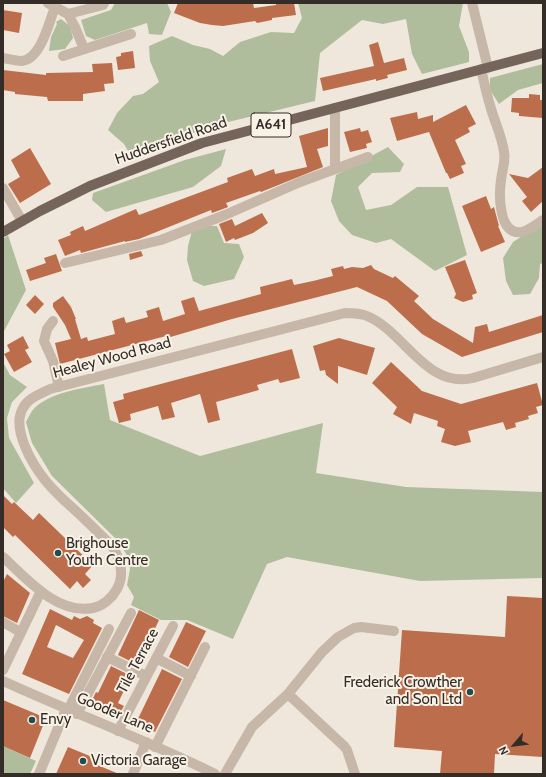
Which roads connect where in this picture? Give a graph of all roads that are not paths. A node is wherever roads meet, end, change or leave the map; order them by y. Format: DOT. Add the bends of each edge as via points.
graph roads {
  1 [pos="104,3"];
  2 [pos="472,3"];
  3 [pos="52,5"];
  4 [pos="68,14"];
  5 [pos="131,34"];
  6 [pos="84,49"];
  7 [pos="543,53"];
  8 [pos="63,56"];
  9 [pos="3,58"];
  10 [pos="484,68"];
  11 [pos="335,108"];
  12 [pos="368,157"];
  13 [pos="335,168"];
  14 [pos="3,188"];
  15 [pos="543,220"];
  16 [pos="22,221"];
  17 [pos="3,232"];
  18 [pos="65,263"];
  19 [pos="53,321"];
  20 [pos="543,357"];
  21 [pos="59,387"];
  22 [pos="3,557"];
  23 [pos="41,591"];
  24 [pos="131,613"];
  25 [pos="3,622"];
  26 [pos="173,626"];
  27 [pos="108,629"];
  28 [pos="394,630"];
  29 [pos="20,632"];
  30 [pos="205,647"];
  31 [pos="107,657"];
  32 [pos="156,658"];
  33 [pos="3,670"];
  34 [pos="146,676"];
  35 [pos="191,676"];
  36 [pos="3,681"];
  37 [pos="288,694"];
  38 [pos="70,711"];
  39 [pos="118,731"];
  40 [pos="146,742"];
  41 [pos="156,747"];
  42 [pos="39,774"];
  43 [pos="133,774"];
  44 [pos="215,774"];
  45 [pos="225,774"];
  46 [pos="354,774"];
  1 -- 4 [label="street"];
  2 -- 10 [label="street"];
  3 -- 4 [label="street"];
  3 -- 9 [label="street" via="46,32 32,57 21,61"];
  4 -- 6 [label="street"];
  5 -- 6 [label="street"];
  6 -- 8 [label="street"];
  7 -- 10 [label="main road, Huddersfield Road / A641"];
  10 -- 11 [label="main road, Huddersfield Road / A641"];
  10 -- 15 [label="street" via="486,90 504,154 500,202 503,219 514,232 528,230"];
  11 -- 13 [label="street"];
  11 -- 16 [label="main road, Huddersfield Road / A641" via="202,143 90,186"];
  12 -- 13 [label="street"];
  13 -- 18 [label="street" via="161,240"];
  14 -- 16 [label="street"];
  16 -- 17 [label="main road, Huddersfield Road / A641"];
  19 -- 21 [label="street" via="47,329 44,341 53,361"];
  20 -- 21 [label="street, Healey Wood Road" via="473,378 453,380 429,367 380,323 366,315 346,313"];
  21 -- 23 [label="street, Healey Wood Road" via="31,399 23,407 19,418 21,433 30,458 45,480 112,546 118,556 121,576 116,592 97,607 84,610 71,608"];
  22 -- 23 [label="street, Healey Wood Road"];
  23 -- 29 [label="street"];
  24 -- 31 [label="street"];
  25 -- 29 [label="street"];
  26 -- 32 [label="street, Tile Terrace"];
  27 -- 38 [label="street"];
  28 -- 37 [label="street" via="361,627 344,632 322,652"];
  29 -- 33 [label="street"];
  30 -- 35 [label="street"];
  31 -- 34 [label="street"];
  31 -- 38 [label="street"];
  32 -- 34 [label="street, Tile Terrace"];
  32 -- 35 [label="street"];
  34 -- 39 [label="street, Tile Terrace"];
  35 -- 41 [label="street"];
  36 -- 38 [label="street, Gooder Lane"];
  37 -- 45 [label="street" via="252,727"];
  37 -- 46 [label="street" via="344,746"];
  38 -- 39 [label="street, Gooder Lane"];
  38 -- 42 [label="street"];
  39 -- 40 [label="street, Gooder Lane"];
  40 -- 41 [label="street, Gooder Lane"];
  40 -- 43 [label="street"];
  41 -- 44 [label="street, Gooder Lane"];
}
